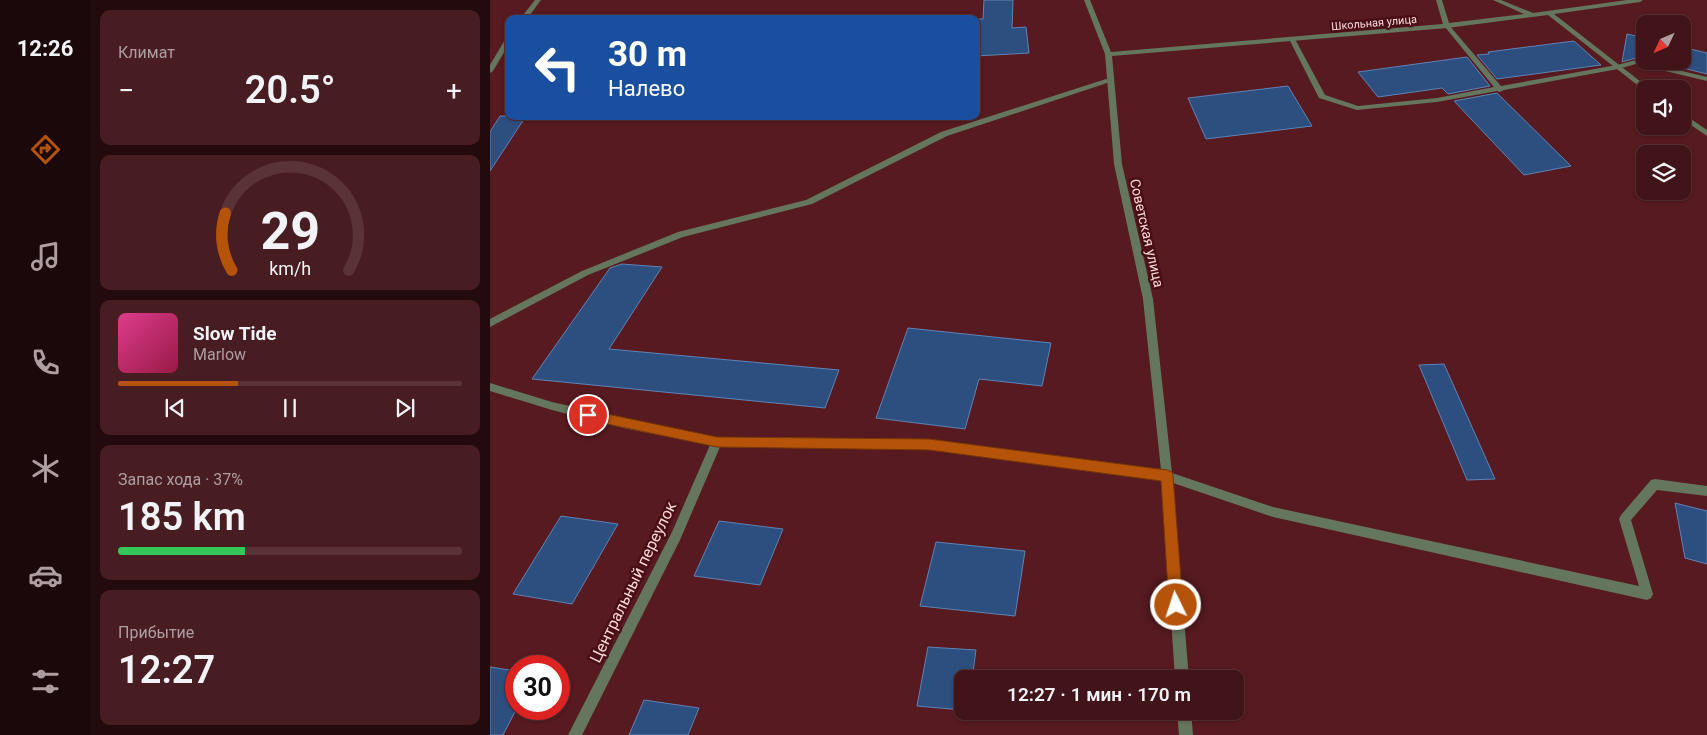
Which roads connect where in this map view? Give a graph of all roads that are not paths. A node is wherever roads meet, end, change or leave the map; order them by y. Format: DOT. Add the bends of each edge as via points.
graph roads {
  1 [pos="538,0"];
  2 [pos="1086,0"];
  3 [pos="1439,0"];
  4 [pos="1496,0"];
  5 [pos="1640,0"];
  6 [pos="1550,14"];
  7 [pos="526,15"];
  8 [pos="1534,16"];
  9 [pos="1447,26"];
  10 [pos="1292,39"];
  11 [pos="505,45"];
  12 [pos="1108,54"];
  13 [pos="1618,67"];
  14 [pos="490,71"];
  15 [pos="1707,79"];
  16 [pos="1109,81"];
  17 [pos="1636,81"];
  18 [pos="1500,90"];
  19 [pos="1691,122"];
  20 [pos="1707,134"];
  21 [pos="490,323"];
  22 [pos="490,386"];
  23 [pos="717,442"];
  24 [pos="1167,476"];
  25 [pos="1707,490"];
  26 [pos="1181,670"];
  27 [pos="1185,720"];
  28 [pos="575,735"];
  29 [pos="1186,735"];
  1 -- 7 [label="street"];
  2 -- 12 [label="street, Советская улица"];
  3 -- 9 [label="street"];
  4 -- 8 [label="street"];
  5 -- 6 [label="street, Школьная улица"];
  6 -- 8 [label="street, Школьная улица"];
  6 -- 13 [label="street"];
  8 -- 9 [label="street, Школьная улица"];
  9 -- 10 [label="street, Школьная улица"];
  9 -- 18 [label="street"];
  10 -- 12 [label="street, Школьная улица"];
  10 -- 18 [label="street" via="1322,96 1357,108"];
  11 -- 14 [label="street"];
  12 -- 16 [label="street, Советская улица"];
  13 -- 15 [label="street" via="1636,62"];
  13 -- 17 [label="street"];
  13 -- 18 [label="street"];
  16 -- 21 [label="street" via="944,134 809,202 681,234 584,273"];
  16 -- 24 [label="street, Советская улица" via="1118,164 1148,300"];
  19 -- 20 [label="street"];
  22 -- 23 [label="street" via="552,406"];
  23 -- 24 [label="street" via="929,444"];
  23 -- 28 [label="street, Центральный переулок" via="676,536"];
  24 -- 25 [label="street" via="1273,512 1647,594 1625,519 1655,484"];
  24 -- 26 [label="street, Советская улица"];
  27 -- 29 [label="street"];
}
